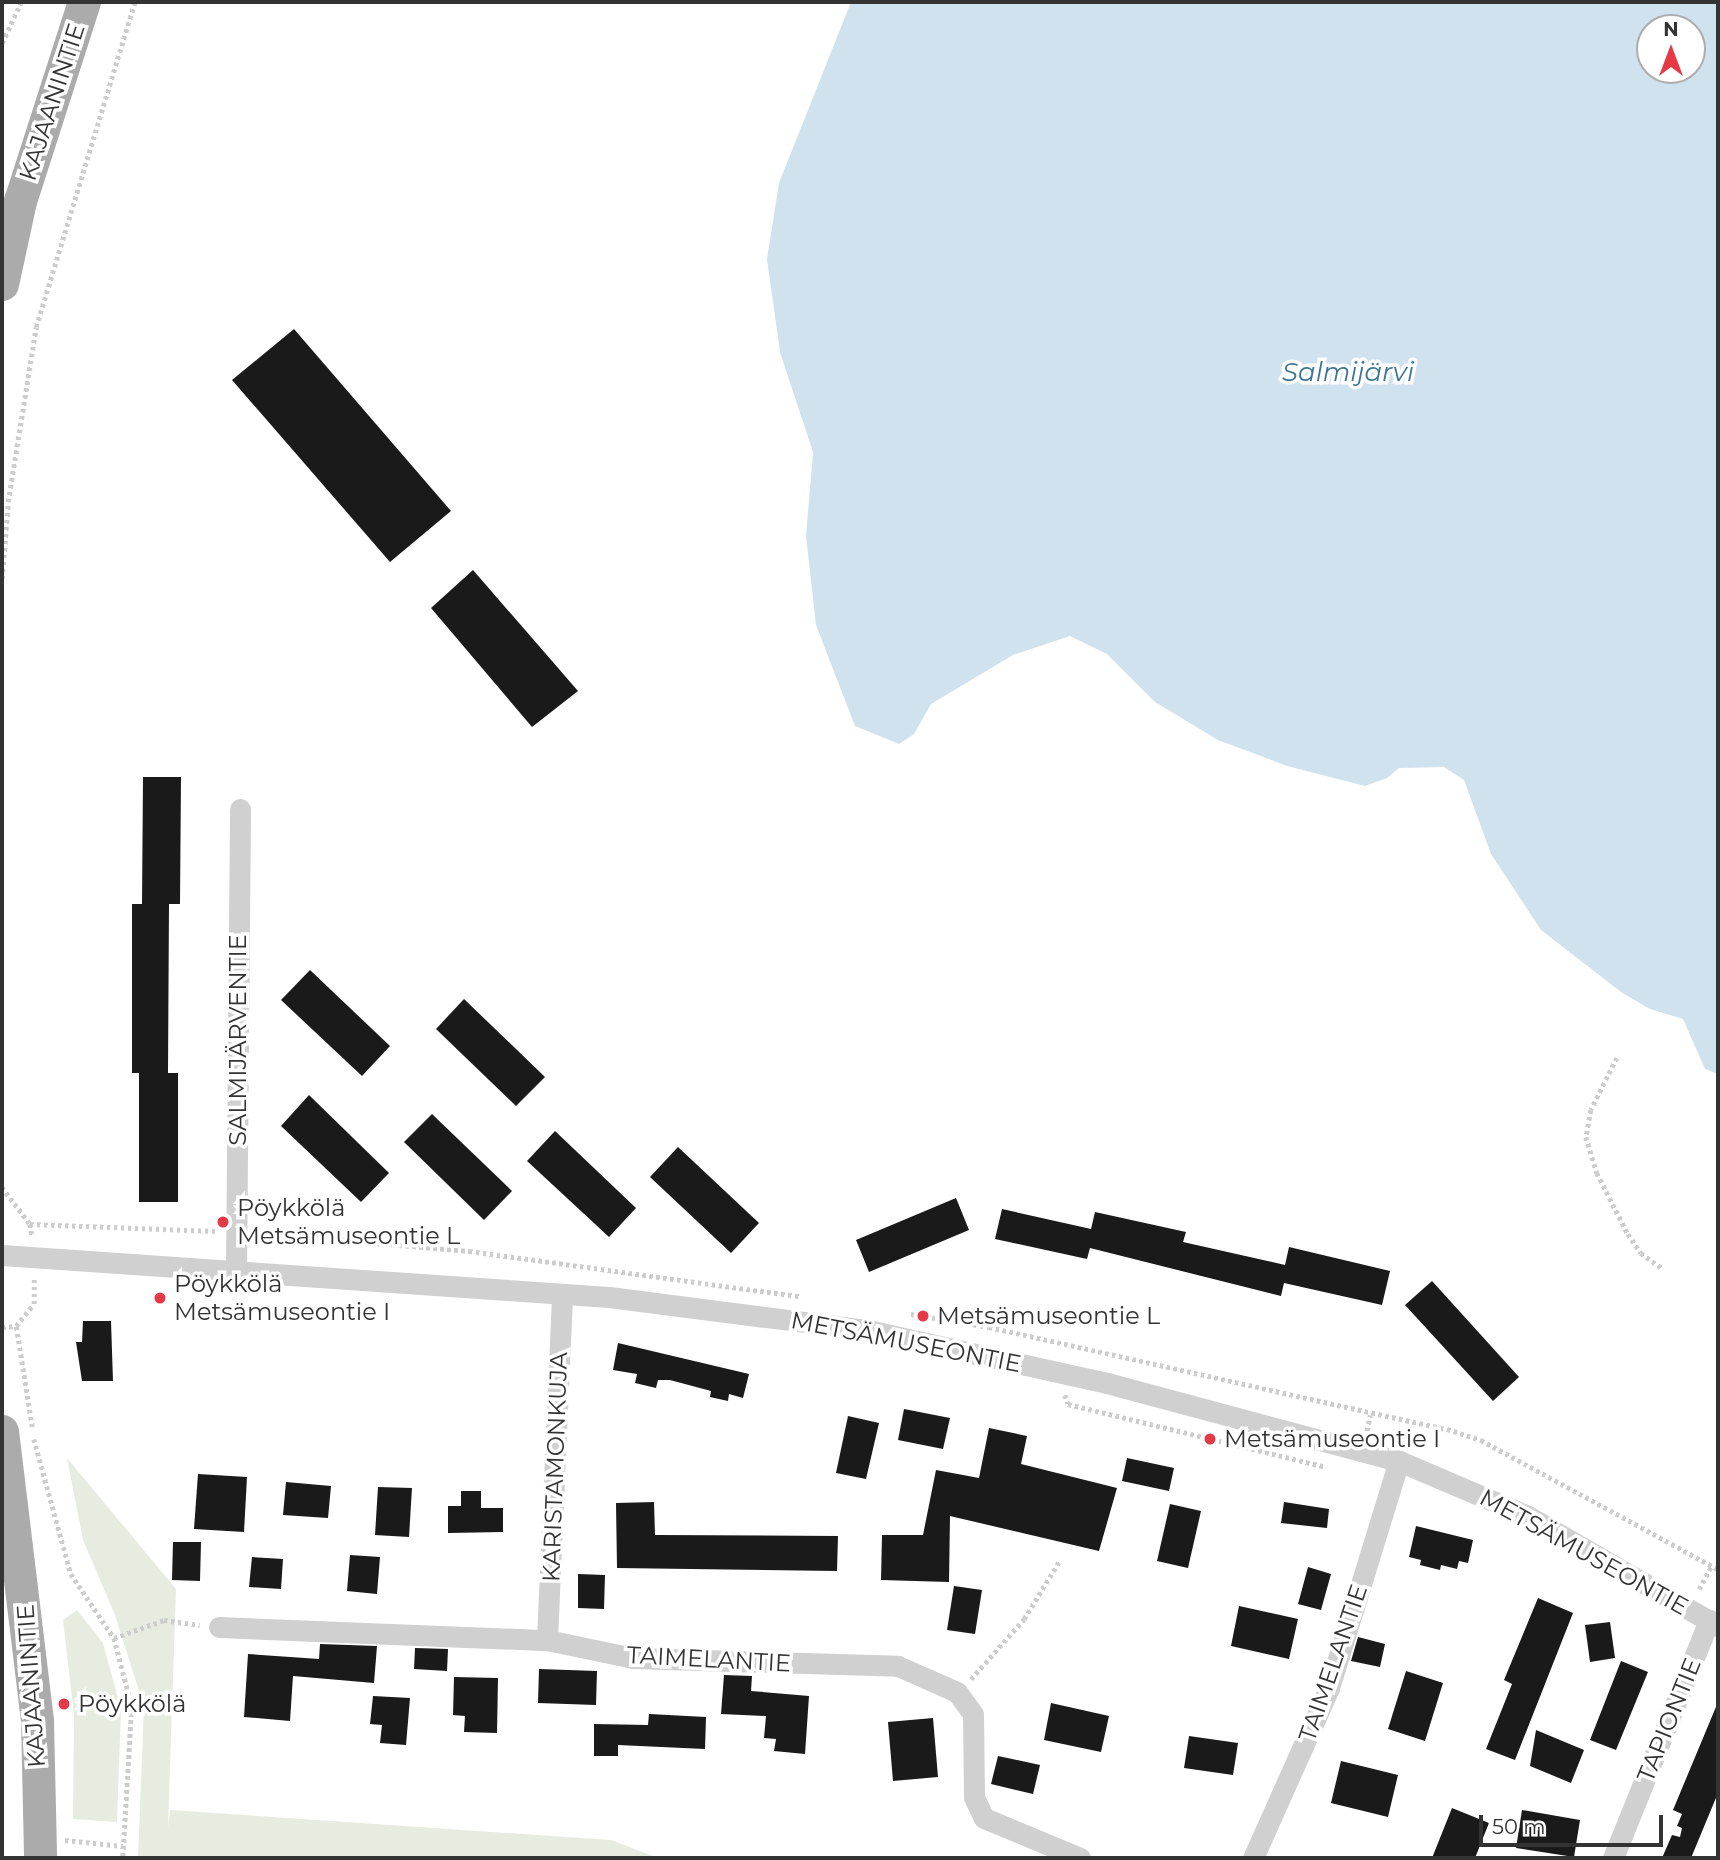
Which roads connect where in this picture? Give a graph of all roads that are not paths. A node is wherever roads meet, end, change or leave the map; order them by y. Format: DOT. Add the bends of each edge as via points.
graph roads {
  1 [pos="84,2"];
  2 [pos="11,200"];
  3 [pos="2,284"];
  4 [pos="240,809"];
  5 [pos="2,1255"];
  6 [pos="236,1272"];
  7 [pos="562,1294"];
  8 [pos="2,1431"];
  9 [pos="1399,1461"];
  10 [pos="1714,1623"];
  11 [pos="219,1627"];
  12 [pos="547,1640"];
  13 [pos="40,1848"];
  14 [pos="1080,1858"];
  15 [pos="1252,1858"];
  16 [pos="1613,1858"];
  1 -- 2 [label="main road, KAJAANINTIE"];
  2 -- 3 [label="main road, KAJAANINTIE"];
  4 -- 6 [label="street, SALMIJÄRVENTIE"];
  5 -- 6 [label="street, METSÄMUSEONTIE"];
  6 -- 7 [label="street, METSÄMUSEONTIE"];
  7 -- 9 [label="street, METSÄMUSEONTIE" via="868,1330 1069,1374"];
  7 -- 12 [label="street, KARISTAMONKUJA"];
  8 -- 13 [label="main road, KAJAANINTIE" via="37,1721"];
  9 -- 10 [label="street, METSÄMUSEONTIE" via="1528,1516"];
  9 -- 15 [label="street, TAIMELANTIE" via="1329,1688"];
  10 -- 16 [label="street, TAPIONTIE"];
  11 -- 12 [label="street, TAIMELANTIE"];
  12 -- 14 [label="street, TAIMELANTIE" via="632,1658 898,1666 957,1692 973,1714 974,1797 984,1818"];
}
